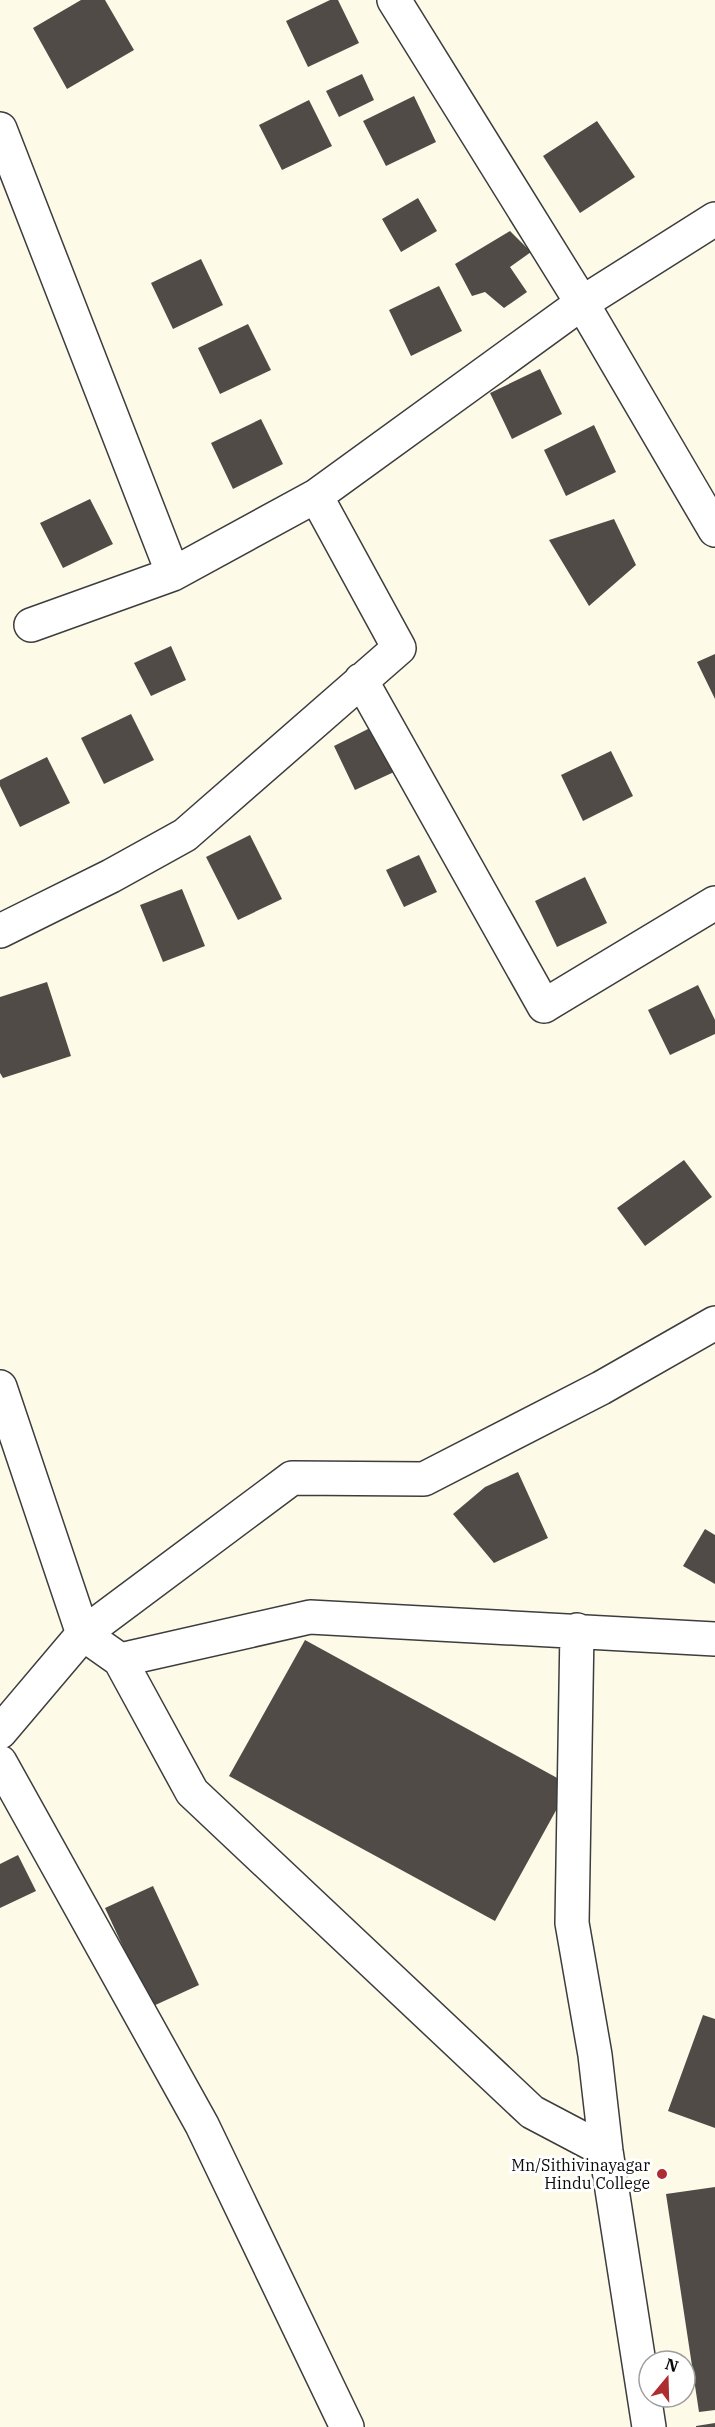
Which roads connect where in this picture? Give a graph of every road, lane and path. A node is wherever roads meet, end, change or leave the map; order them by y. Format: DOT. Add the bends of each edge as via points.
graph roads {
  1 [pos="394,0"];
  2 [pos="0,129"];
  3 [pos="715,219"];
  4 [pos="582,303"];
  5 [pos="316,496"];
  6 [pos="715,530"];
  7 [pos="173,574"];
  8 [pos="32,625"];
  9 [pos="361,680"];
  10 [pos="715,903"];
  11 [pos="0,931"];
  12 [pos="715,1323"];
  13 [pos="0,1387"];
  14 [pos="577,1630"];
  15 [pos="82,1634"];
  16 [pos="715,1639"];
  17 [pos="120,1660"];
  18 [pos="0,1732"];
  19 [pos="0,1762"];
  20 [pos="606,2151"];
  21 [pos="347,2427"];
  22 [pos="649,2427"];
  1 -- 4 [label="street"];
  2 -- 7 [label="street"];
  3 -- 4 [label="street"];
  4 -- 5 [label="street"];
  4 -- 6 [label="street"];
  5 -- 7 [label="street"];
  5 -- 9 [label="street" via="399,648"];
  7 -- 8 [label="street"];
  9 -- 10 [label="street" via="544,1006"];
  9 -- 11 [label="street" via="185,835"];
  12 -- 15 [label="street" via="601,1388 424,1479 292,1478"];
  13 -- 15 [label="street"];
  14 -- 16 [label="street"];
  14 -- 17 [label="street" via="310,1617"];
  14 -- 20 [label="street" via="572,1923 595,2055"];
  15 -- 17 [label="street"];
  15 -- 18 [label="street"];
  17 -- 20 [label="street" via="192,1792 532,2112"];
  19 -- 21 [label="street" via="202,2125"];
  20 -- 22 [label="street"];
}
